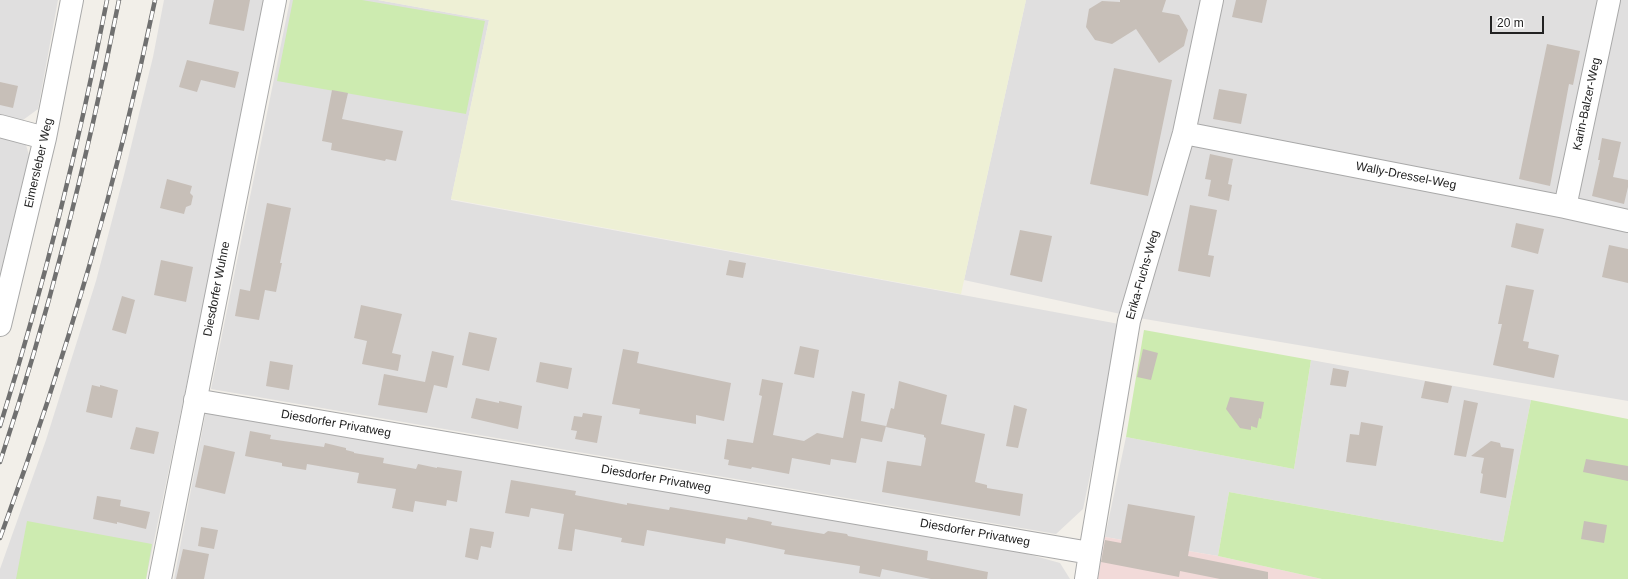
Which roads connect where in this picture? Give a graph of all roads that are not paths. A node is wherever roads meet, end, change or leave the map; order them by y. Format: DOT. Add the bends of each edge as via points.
graph roads {
  1 [pos="72,0"];
  2 [pos="275,0"];
  3 [pos="1212,0"];
  4 [pos="1609,0"];
  5 [pos="0,126"];
  6 [pos="1184,133"];
  7 [pos="45,138"];
  8 [pos="1565,207"];
  9 [pos="1628,222"];
  10 [pos="0,325"];
  11 [pos="195,400"];
  12 [pos="1090,553"];
  13 [pos="160,579"];
  14 [pos="1086,579"];
  1 -- 7 [label="street, Eimersleber Weg"];
  2 -- 11 [label="street, Diesdorfer Wuhne"];
  3 -- 6 [label="street, Erika-Fuchs-Weg"];
  4 -- 8 [label="street, Karin-Balzer-Weg"];
  5 -- 7 [label="street"];
  6 -- 8 [label="street, Wally-Dressel-Weg"];
  6 -- 12 [label="street, Erika-Fuchs-Weg" via="1129,321"];
  7 -- 10 [label="street, Eimersleber Weg"];
  8 -- 9 [label="street, Wally-Dressel-Weg"];
  11 -- 12 [label="street, Diesdorfer Privatweg"];
  11 -- 13 [label="street, Diesdorfer Wuhne"];
  12 -- 14 [label="street"];
}
